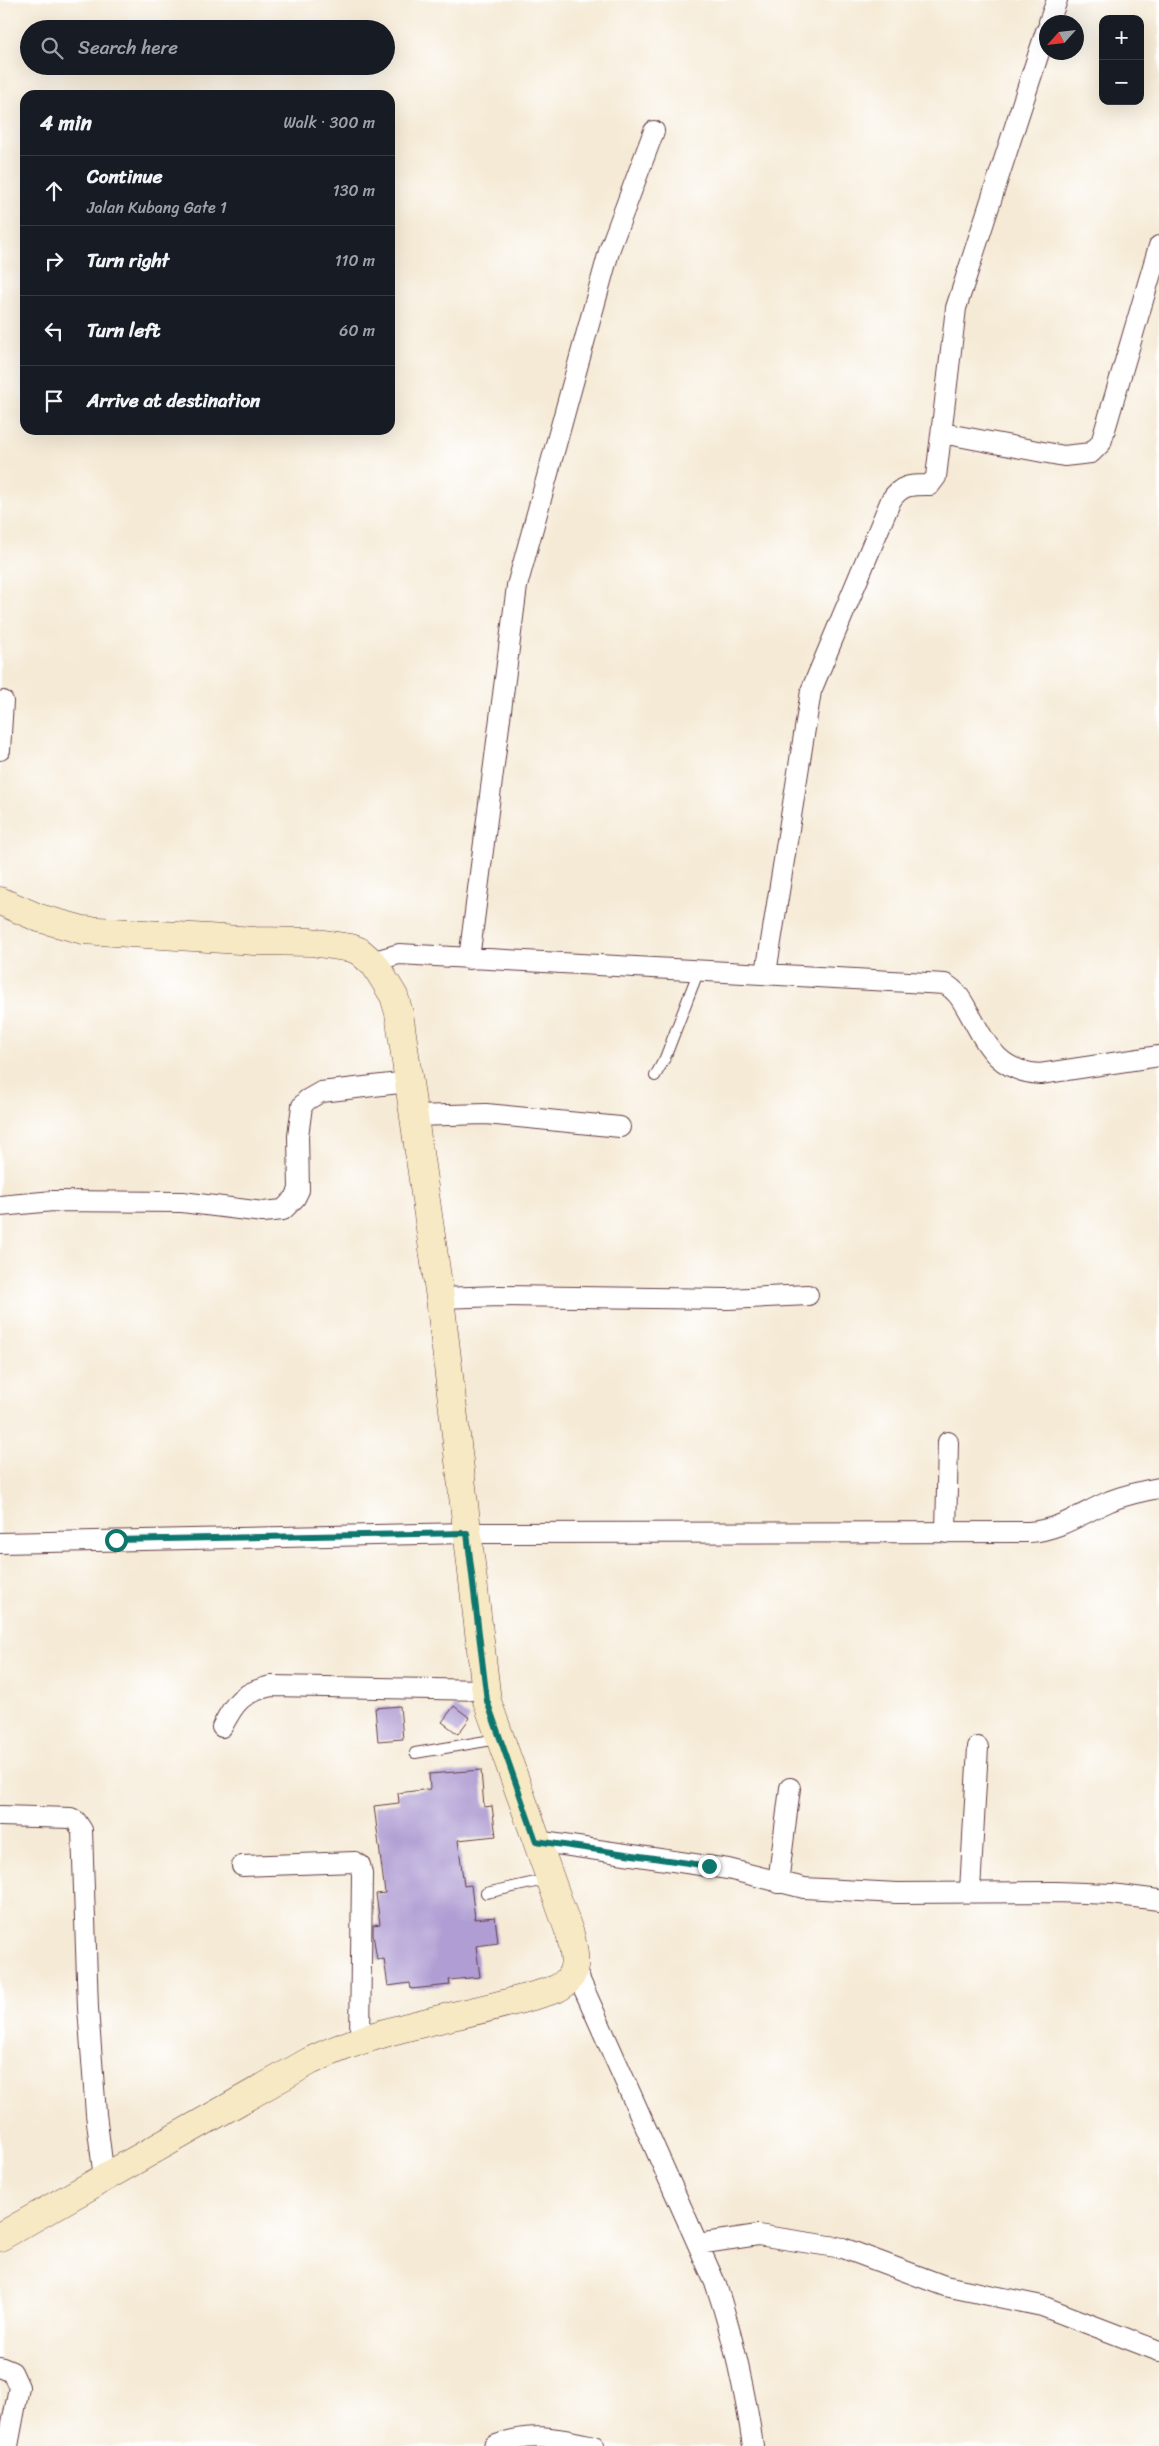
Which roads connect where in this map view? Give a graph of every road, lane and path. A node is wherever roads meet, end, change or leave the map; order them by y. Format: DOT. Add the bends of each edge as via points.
graph roads {
  1 [pos="1057,0"];
  2 [pos="1052,15"];
  3 [pos="1039,53"];
  4 [pos="654,131"];
  5 [pos="1159,246"];
  6 [pos="942,433"];
  7 [pos="3,701"];
  8 [pos="0,750"];
  9 [pos="0,901"];
  10 [pos="469,959"];
  11 [pos="372,962"];
  12 [pos="699,970"];
  13 [pos="766,973"];
  14 [pos="1159,1056"];
  15 [pos="655,1076"];
  16 [pos="408,1082"];
  17 [pos="413,1116"];
  18 [pos="620,1127"];
  19 [pos="0,1206"];
  20 [pos="808,1295"];
  21 [pos="440,1298"];
  22 [pos="948,1442"];
  23 [pos="1159,1488"];
  24 [pos="467,1533"];
  25 [pos="946,1533"];
  26 [pos="0,1543"];
  27 [pos="485,1690"];
  28 [pos="222,1728"];
  29 [pos="499,1738"];
  30 [pos="978,1747"];
  31 [pos="415,1753"];
  32 [pos="790,1788"];
  33 [pos="0,1816"];
  34 [pos="536,1841"];
  35 [pos="242,1866"];
  36 [pos="550,1879"];
  37 [pos="778,1883"];
  38 [pos="970,1891"];
  39 [pos="486,1893"];
  40 [pos="1159,1900"];
  41 [pos="575,1969"];
  42 [pos="360,2040"];
  43 [pos="104,2178"];
  44 [pos="0,2237"];
  45 [pos="698,2244"];
  46 [pos="1159,2351"];
  47 [pos="0,2367"];
  48 [pos="8,2446"];
  49 [pos="494,2446"];
  50 [pos="594,2446"];
  51 [pos="748,2446"];
  1 -- 2 [label="street"];
  3 -- 6 [label="street" via="956,308"];
  4 -- 10 [label="street" via="610,248 517,586"];
  5 -- 6 [label="street" via="1097,449 1086,454 1064,456"];
  6 -- 13 [label="street" via="936,476 930,485 907,485 891,500 814,681"];
  7 -- 8 [label="street"];
  9 -- 11 [label="street" via="39,918 83,930 325,944 359,951"];
  10 -- 11 [label="street" via="399,954"];
  10 -- 12 [label="street"];
  11 -- 16 [label="street" via="394,996"];
  12 -- 13 [label="street"];
  12 -- 15 [label="lane"];
  13 -- 14 [label="street" via="945,984 961,998 994,1053 1007,1066 1021,1073 1040,1074"];
  16 -- 17 [label="street"];
  16 -- 19 [label="street" via="321,1092 307,1100 302,1106 298,1136 299,1190 283,1210 263,1212 182,1202 53,1201"];
  17 -- 18 [label="street" via="486,1114"];
  17 -- 21 [label="street"];
  20 -- 21 [label="street" via="728,1299"];
  21 -- 24 [label="street"];
  22 -- 25 [label="street"];
  23 -- 25 [label="street" via="1110,1501 1043,1531"];
  24 -- 25 [label="street"];
  24 -- 26 [label="street"];
  24 -- 27 [label="street"];
  27 -- 28 [label="street" via="271,1686 242,1696 234,1704"];
  27 -- 29 [label="street"];
  29 -- 31 [label="lane"];
  29 -- 34 [label="street"];
  30 -- 38 [label="street"];
  32 -- 37 [label="street"];
  33 -- 43 [label="street" via="71,1818 82,1830 88,2008"];
  34 -- 36 [label="street"];
  34 -- 37 [label="street" via="728,1869"];
  35 -- 42 [label="street" via="355,1862 360,1865"];
  36 -- 39 [label="lane"];
  36 -- 41 [label="street" via="570,1934"];
  37 -- 38 [label="street" via="839,1891"];
  38 -- 40 [label="street" via="1110,1894"];
  41 -- 42 [label="street" via="564,1985 549,1992"];
  41 -- 45 [label="street"];
  42 -- 43 [label="street" via="310,2061"];
  43 -- 44 [label="street"];
  45 -- 46 [label="street" via="758,2235 843,2248 945,2286 1042,2306"];
  45 -- 51 [label="street" via="723,2307 750,2425"];
  47 -- 48 [label="street" via="12,2372 19,2387"];
  49 -- 50 [label="street" via="534,2436"];
}
